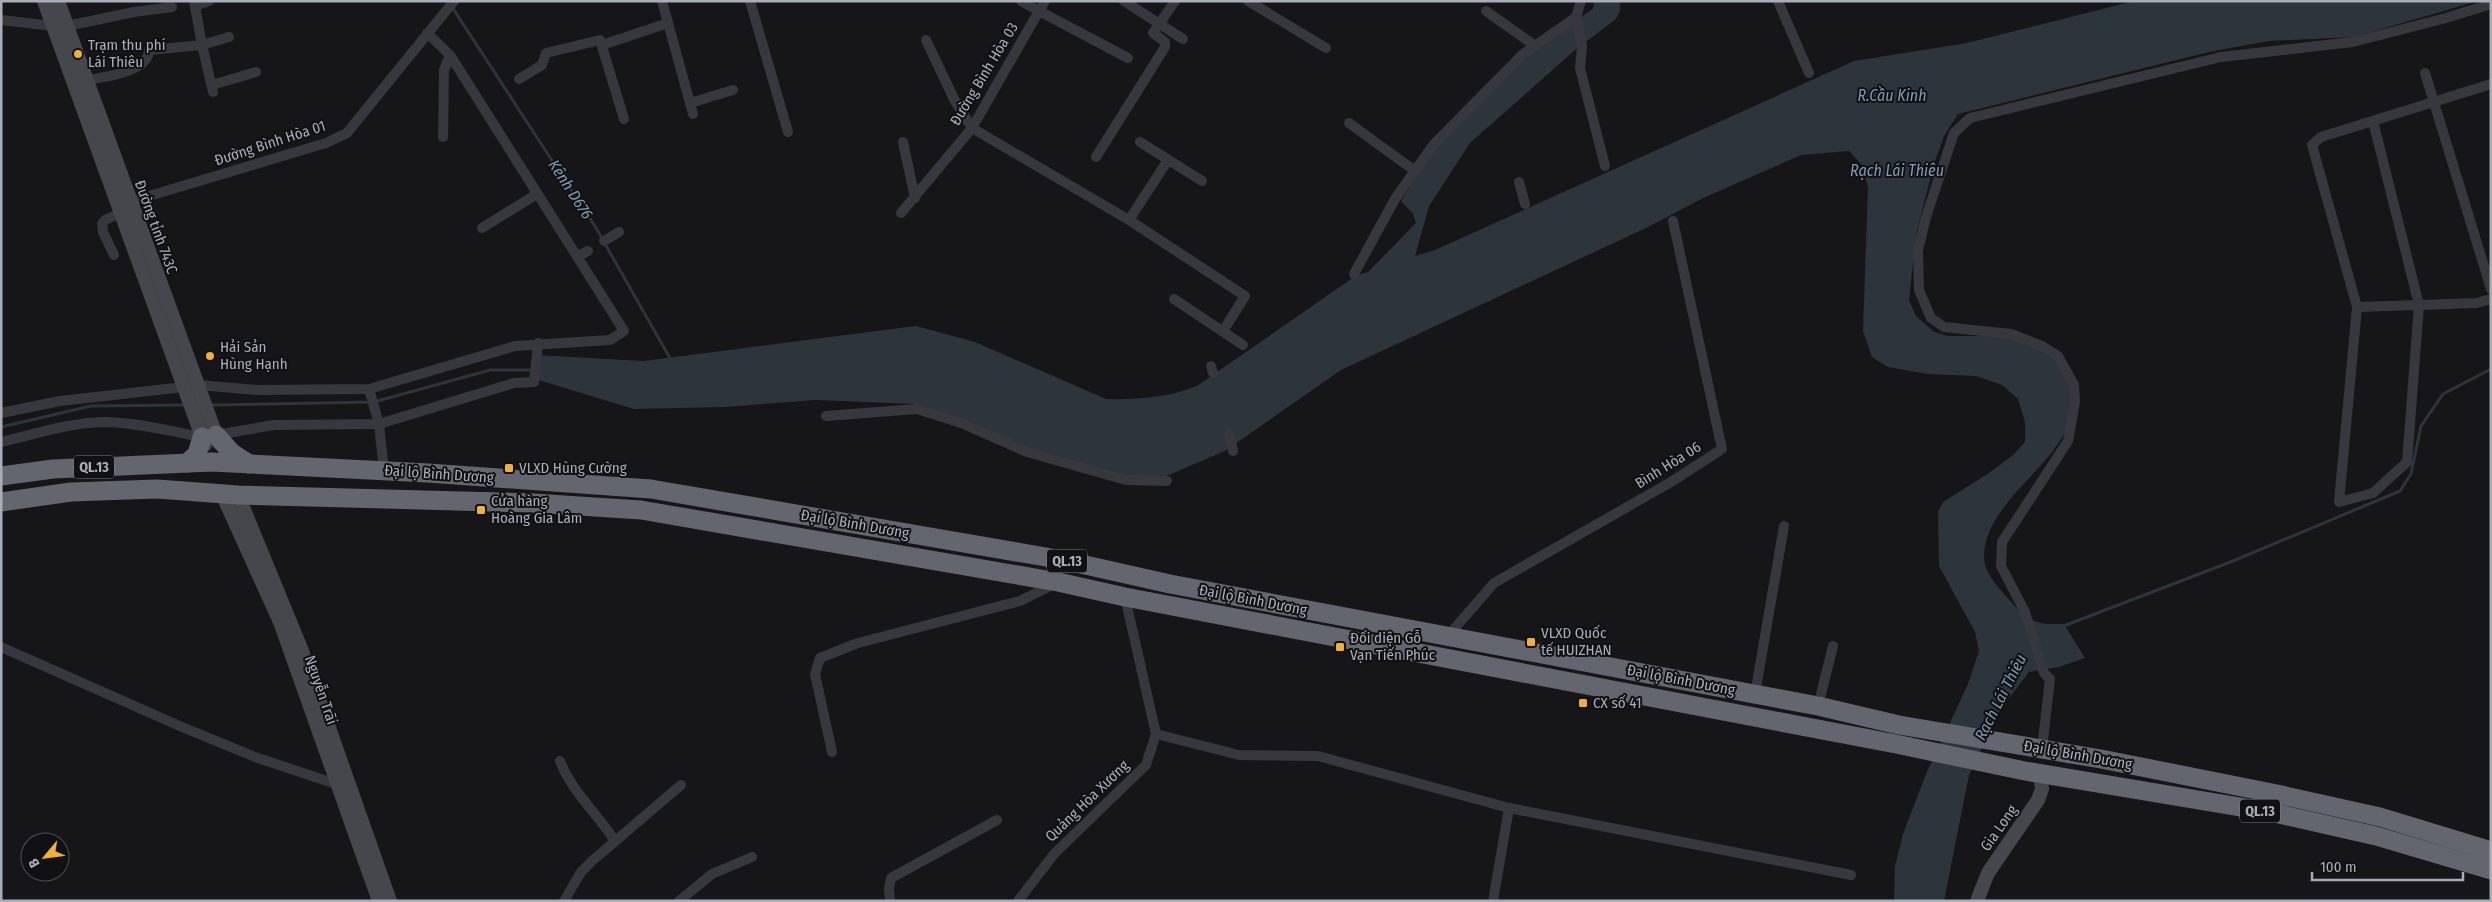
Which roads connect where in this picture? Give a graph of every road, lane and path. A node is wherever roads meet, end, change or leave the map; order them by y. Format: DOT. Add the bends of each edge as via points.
graph roads {
  1 [pos="44,1"];
  2 [pos="58,1"];
  3 [pos="209,1"];
  4 [pos="662,1"];
  5 [pos="750,1"];
  6 [pos="1021,1"];
  7 [pos="1045,1"];
  8 [pos="1124,1"];
  9 [pos="1174,1"];
  10 [pos="1248,1"];
  11 [pos="1581,1"];
  12 [pos="1778,1"];
  13 [pos="194,3"];
  14 [pos="453,3"];
  15 [pos="2491,4"];
  16 [pos="172,7"];
  17 [pos="1486,10"];
  18 [pos="1039,11"];
  19 [pos="1576,17"];
  20 [pos="1,20"];
  21 [pos="668,23"];
  22 [pos="1159,24"];
  23 [pos="60,26"];
  24 [pos="430,30"];
  25 [pos="229,37"];
  26 [pos="1183,39"];
  27 [pos="926,40"];
  28 [pos="202,45"];
  29 [pos="602,45"];
  30 [pos="1534,45"];
  31 [pos="1326,48"];
  32 [pos="450,55"];
  33 [pos="1128,58"];
  34 [pos="256,72"];
  35 [pos="1809,73"];
  36 [pos="2425,73"];
  37 [pos="519,79"];
  38 [pos="87,80"];
  39 [pos="2491,84"];
  40 [pos="733,90"];
  41 [pos="2433,102"];
  42 [pos="690,103"];
  43 [pos="693,114"];
  44 [pos="624,119"];
  45 [pos="2373,121"];
  46 [pos="1349,122"];
  47 [pos="972,128"];
  48 [pos="788,132"];
  49 [pos="443,137"];
  50 [pos="903,142"];
  51 [pos="1140,142"];
  52 [pos="1096,157"];
  53 [pos="1168,160"];
  54 [pos="1605,166"];
  55 [pos="1415,171"];
  56 [pos="1202,181"];
  57 [pos="1519,182"];
  58 [pos="537,194"];
  59 [pos="915,198"];
  60 [pos="1525,204"];
  61 [pos="122,207"];
  62 [pos="901,213"];
  63 [pos="1129,220"];
  64 [pos="1674,224"];
  65 [pos="482,228"];
  66 [pos="619,232"];
  67 [pos="604,241"];
  68 [pos="588,251"];
  69 [pos="114,255"];
  70 [pos="578,256"];
  71 [pos="1354,274"];
  72 [pos="2491,289"];
  73 [pos="1174,299"];
  74 [pos="2491,299"];
  75 [pos="2419,305"];
  76 [pos="2358,307"];
  77 [pos="1223,332"];
  78 [pos="538,343"];
  79 [pos="1243,345"];
  80 [pos="198,385"];
  81 [pos="184,387"];
  82 [pos="370,389"];
  83 [pos="1,414"];
  84 [pos="826,416"];
  85 [pos="379,424"];
  86 [pos="1229,434"];
  87 [pos="209,436"];
  88 [pos="1,442"];
  89 [pos="1233,451"];
  90 [pos="186,463"];
  91 [pos="218,463"];
  92 [pos="249,464"];
  93 [pos="384,471"];
  94 [pos="1,476"];
  95 [pos="1167,481"];
  96 [pos="230,494"];
  97 [pos="1,502"];
  98 [pos="1784,526"];
  99 [pos="1062,560"];
  100 [pos="1058,582"];
  101 [pos="1126,598"];
  102 [pos="1448,636"];
  103 [pos="1477,642"];
  104 [pos="1832,646"];
  105 [pos="1,647"];
  106 [pos="1474,664"];
  107 [pos="1677,679"];
  108 [pos="1755,694"];
  109 [pos="1674,702"];
  110 [pos="1818,706"];
  111 [pos="1156,734"];
  112 [pos="2035,748"];
  113 [pos="832,752"];
  114 [pos="560,761"];
  115 [pos="2033,772"];
  116 [pos="681,785"];
  117 [pos="343,786"];
  118 [pos="1510,808"];
  119 [pos="997,820"];
  120 [pos="616,842"];
  121 [pos="2491,851"];
  122 [pos="752,857"];
  123 [pos="2491,870"];
  124 [pos="1851,876"];
  125 [pos="379,901"];
  126 [pos="390,901"];
  127 [pos="564,901"];
  128 [pos="680,901"];
  129 [pos="890,901"];
  130 [pos="1018,901"];
  131 [pos="1493,901"];
  132 [pos="1977,901"];
  1 -- 23 [label="main road, Đường tỉnh 743C"];
  2 -- 23 [label="main road, Đường tỉnh 743C"];
  3 -- 13 [label="street"];
  4 -- 21 [label="street"];
  5 -- 48 [label="street"];
  6 -- 18 [label="street"];
  7 -- 18 [label="street, Đường Bình Hòa 03"];
  8 -- 22 [label="street"];
  9 -- 22 [label="street"];
  10 -- 31 [label="street"];
  11 -- 19 [label="street"];
  12 -- 35 [label="street"];
  13 -- 28 [label="street"];
  14 -- 24 [label="street, Đường Bình Hòa 01"];
  15 -- 112 [label="street" via="2353,42 2221,57 1970,118 1954,133 1918,250 1919,290 1931,318 1944,327 2011,334 2042,346 2058,356 2074,385 2075,402 2068,441 2002,542 2001,566 2025,612 2044,673 2050,679"];
  16 -- 23 [label="street"];
  17 -- 30 [label="street"];
  18 -- 33 [label="street"];
  18 -- 47 [label="street, Đường Bình Hòa 03"];
  19 -- 30 [label="street"];
  19 -- 54 [label="street" via="1582,46 1580,68"];
  20 -- 23 [label="street"];
  21 -- 29 [label="street"];
  21 -- 42 [label="street"];
  22 -- 26 [label="street"];
  22 -- 52 [label="street" via="1153,34 1165,42 1165,47"];
  23 -- 38 [label="main road, Đường tỉnh 743C"];
  23 -- 61 [label="main road, Đường tỉnh 743C"];
  24 -- 32 [label="street"];
  24 -- 61 [label="street, Đường Bình Hòa 01" via="347,133 326,143"];
  25 -- 28 [label="street"];
  27 -- 47 [label="street" via="955,101"];
  28 -- 34 [label="street" via="212,88"];
  28 -- 38 [label="street" via="150,50 141,66"];
  29 -- 37 [label="street" via="600,40 546,53 542,64"];
  29 -- 44 [label="street"];
  30 -- 55 [label="street" via="1434,144"];
  32 -- 49 [label="street" via="444,70"];
  32 -- 58 [label="street"];
  36 -- 41 [label="street"];
  38 -- 61 [label="main road, Đường tỉnh 743C"];
  39 -- 41 [label="street"];
  40 -- 42 [label="street"];
  41 -- 45 [label="street"];
  41 -- 72 [label="street"];
  42 -- 43 [label="street"];
  45 -- 75 [label="street"];
  45 -- 76 [label="street" via="2321,137 2312,145"];
  46 -- 55 [label="street"];
  47 -- 59 [label="street, Đường Bình Hòa 03"];
  47 -- 63 [label="street"];
  50 -- 59 [label="street"];
  51 -- 53 [label="street"];
  53 -- 56 [label="street"];
  53 -- 63 [label="street"];
  55 -- 71 [label="street" via="1395,199"];
  57 -- 60 [label="street"];
  58 -- 65 [label="street"];
  58 -- 70 [label="street"];
  59 -- 62 [label="street, Đường Bình Hòa 03"];
  61 -- 69 [label="street" via="102,224"];
  61 -- 80 [label="main road, Đường tỉnh 743C"];
  61 -- 81 [label="main road, Đường tỉnh 743C"];
  63 -- 77 [label="street" via="1245,296"];
  64 -- 102 [label="street, Bình Hòa 06" via="1722,449 1671,482 1494,583"];
  66 -- 67 [label="street"];
  68 -- 70 [label="street"];
  70 -- 78 [label="street" via="624,331 610,340"];
  73 -- 77 [label="street"];
  74 -- 75 [label="street" via="2476,303"];
  75 -- 76 [label="street"];
  75 -- 76 [label="street" via="2407,462 2373,493 2339,502"];
  77 -- 79 [label="street"];
  78 -- 82 [label="street" via="495,351"];
  78 -- 85 [label="street" via="534,382 505,386"];
  80 -- 82 [label="street" via="257,390"];
  80 -- 87 [label="main road, Đường tỉnh 743C"];
  81 -- 83 [label="street" via="60,401"];
  81 -- 87 [label="main road, Đường tỉnh 743C"];
  82 -- 85 [label="street"];
  84 -- 95 [label="street" via="917,409 961,423 1036,455 1126,480"];
  85 -- 87 [label="street" via="274,425"];
  85 -- 93 [label="street"];
  86 -- 89 [label="street"];
  87 -- 88 [label="street" via="105,422 74,425"];
  87 -- 90 [label="highway" via="197,454"];
  87 -- 91 [label="main road, Đường tỉnh 743C"];
  87 -- 92 [label="highway"];
  90 -- 91 [label="highway, Đại lộ Bình Dương / QL.13"];
  90 -- 94 [label="highway, Đại lộ Bình Dương / QL.13" via="53,469"];
  91 -- 92 [label="highway, Đại lộ Bình Dương / QL.13"];
  91 -- 96 [label="highway"];
  92 -- 93 [label="highway, Đại lộ Bình Dương / QL.13"];
  93 -- 99 [label="highway, Đại lộ Bình Dương / QL.13" via="651,489"];
  96 -- 97 [label="highway, Đại lộ Bình Dương / QL.13" via="125,489 71,492"];
  96 -- 100 [label="highway, Đại lộ Bình Dương / QL.13" via="533,503 641,510"];
  96 -- 117 [label="main road, Nguyễn Trãi"];
  98 -- 108 [label="street"];
  99 -- 100 [label="highway"];
  99 -- 102 [label="highway, Đại lộ Bình Dương / QL.13" via="1170,584"];
  100 -- 101 [label="highway, Đại lộ Bình Dương / QL.13"];
  100 -- 113 [label="street" via="1020,601 858,643 820,658 815,674"];
  101 -- 106 [label="highway, Đại lộ Bình Dương / QL.13"];
  101 -- 111 [label="street"];
  102 -- 103 [label="highway, Đại lộ Bình Dương / QL.13"];
  103 -- 106 [label="highway"];
  103 -- 107 [label="highway, Đại lộ Bình Dương / QL.13"];
  104 -- 110 [label="street"];
  105 -- 117 [label="street" via="191,731 255,757"];
  106 -- 109 [label="highway, Đại lộ Bình Dương / QL.13"];
  107 -- 108 [label="highway, Đại lộ Bình Dương / QL.13"];
  107 -- 109 [label="highway"];
  108 -- 110 [label="highway, Đại lộ Bình Dương / QL.13"];
  109 -- 115 [label="highway, Đại lộ Bình Dương / QL.13"];
  110 -- 112 [label="highway, Đại lộ Bình Dương / QL.13"];
  111 -- 118 [label="street" via="1240,755 1318,756"];
  111 -- 130 [label="street, Quảng Hòa Xương" via="1146,765 1054,854"];
  112 -- 121 [label="highway, Đại lộ Bình Dương / QL.13" via="2130,764 2380,817"];
  114 -- 120 [label="street" via="571,784"];
  115 -- 123 [label="highway, Đại lộ Bình Dương / QL.13" via="2270,812 2376,836"];
  115 -- 132 [label="main road, Gia Long" via="2042,790 2038,800 1991,868"];
  116 -- 120 [label="street"];
  117 -- 125 [label="main road, Nguyễn Trãi"];
  117 -- 126 [label="main road, Nguyễn Trãi"];
  118 -- 124 [label="street"];
  118 -- 131 [label="street"];
  119 -- 129 [label="street" via="891,878"];
  120 -- 127 [label="street" via="581,872"];
  122 -- 128 [label="street" via="704,879"];
}
